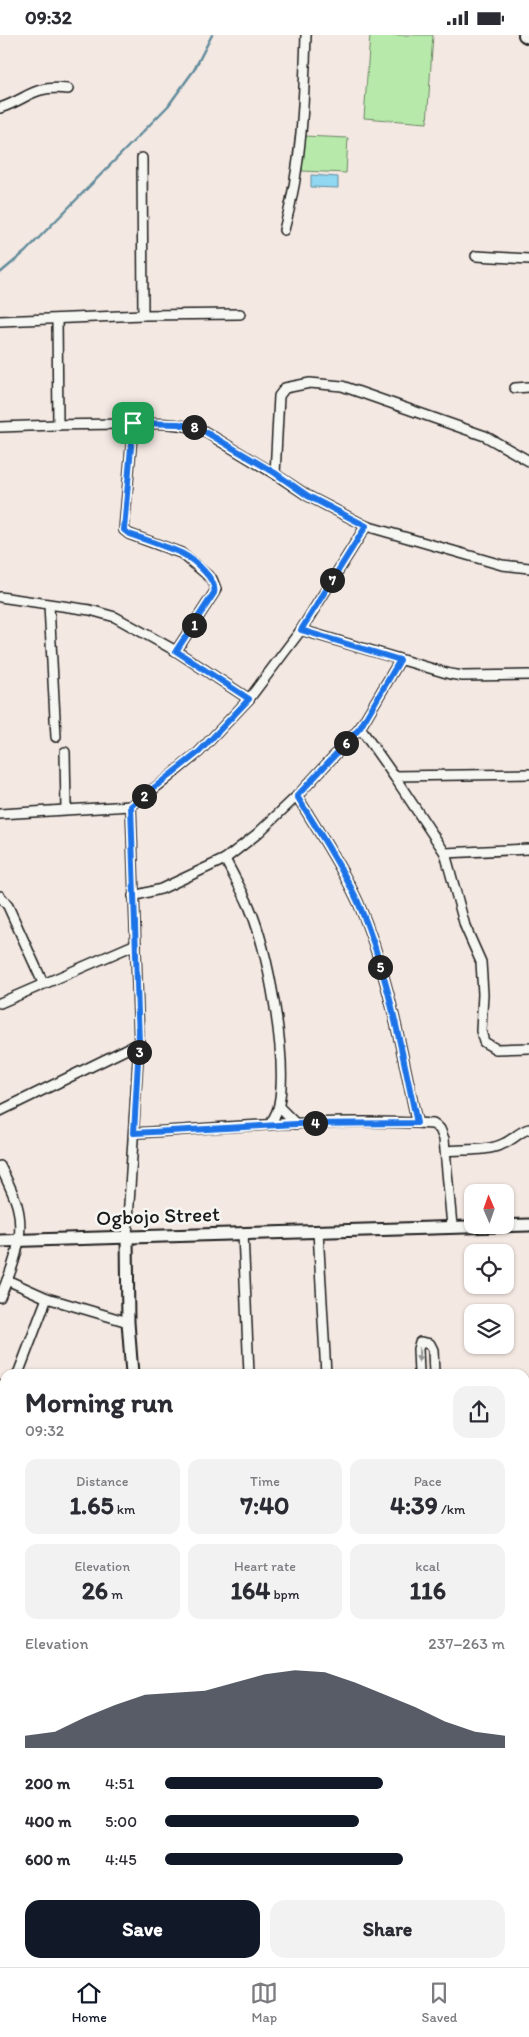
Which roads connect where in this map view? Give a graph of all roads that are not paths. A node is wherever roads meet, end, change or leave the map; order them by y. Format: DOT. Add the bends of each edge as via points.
graph roads {
  1 [pos="306,35"];
  2 [pos="525,35"];
  3 [pos="529,37"];
  4 [pos="68,89"];
  5 [pos="0,108"];
  6 [pos="142,158"];
  7 [pos="284,229"];
  8 [pos="476,256"];
  9 [pos="529,259"];
  10 [pos="240,314"];
  11 [pos="143,315"];
  12 [pos="57,319"];
  13 [pos="0,321"];
  14 [pos="515,387"];
  15 [pos="529,387"];
  16 [pos="133,423"];
  17 [pos="58,425"];
  18 [pos="0,427"];
  19 [pos="529,461"];
  20 [pos="275,473"];
  21 [pos="366,526"];
  22 [pos="529,568"];
  23 [pos="0,597"];
  24 [pos="49,605"];
  25 [pos="301,630"];
  26 [pos="176,651"];
  27 [pos="400,660"];
  28 [pos="529,675"];
  29 [pos="249,699"];
  30 [pos="360,728"];
  31 [pos="56,737"];
  32 [pos="65,752"];
  33 [pos="529,774"];
  34 [pos="394,776"];
  35 [pos="297,796"];
  36 [pos="131,806"];
  37 [pos="66,809"];
  38 [pos="0,814"];
  39 [pos="529,849"];
  40 [pos="445,853"];
  41 [pos="225,859"];
  42 [pos="0,896"];
  43 [pos="133,896"];
  44 [pos="136,944"];
  45 [pos="43,983"];
  46 [pos="0,1003"];
  47 [pos="139,1043"];
  48 [pos="529,1048"];
  49 [pos="279,1107"];
  50 [pos="0,1111"];
  51 [pos="417,1123"];
  52 [pos="296,1124"];
  53 [pos="270,1125"];
  54 [pos="529,1129"];
  55 [pos="134,1133"];
  56 [pos="446,1151"];
  57 [pos="0,1165"];
  58 [pos="529,1225"];
  59 [pos="452,1226"];
  60 [pos="318,1231"];
  61 [pos="243,1233"];
  62 [pos="128,1236"];
  63 [pos="19,1239"];
  64 [pos="0,1241"];
  65 [pos="7,1280"];
  66 [pos="0,1297"];
  67 [pos="47,1298"];
  68 [pos="128,1322"];
  69 [pos="20,1369"];
  70 [pos="132,1369"];
  71 [pos="249,1369"];
  72 [pos="326,1369"];
  73 [pos="419,1369"];
  74 [pos="434,1369"];
  1 -- 7 [label="street" via="300,141 292,201"];
  2 -- 3 [label="main road"];
  4 -- 5 [label="street" via="37,89"];
  6 -- 11 [label="street"];
  8 -- 9 [label="street"];
  10 -- 11 [label="street"];
  11 -- 12 [label="street"];
  12 -- 13 [label="street"];
  12 -- 17 [label="street"];
  14 -- 15 [label="street"];
  16 -- 17 [label="street"];
  16 -- 20 [label="street" via="179,424 202,430"];
  16 -- 26 [label="street" via="124,530 186,556 215,584 214,593"];
  17 -- 18 [label="street"];
  19 -- 20 [label="street" via="485,436 435,417 342,386 310,383 285,389 279,396"];
  20 -- 21 [label="street" via="308,496"];
  21 -- 22 [label="street" via="502,565"];
  21 -- 25 [label="street"];
  23 -- 24 [label="street"];
  24 -- 26 [label="street" via="115,617"];
  24 -- 31 [label="street"];
  25 -- 27 [label="street"];
  25 -- 29 [label="street"];
  26 -- 29 [label="street"];
  27 -- 28 [label="street" via="463,676"];
  27 -- 30 [label="street"];
  29 -- 36 [label="street" via="199,752"];
  30 -- 34 [label="street"];
  30 -- 35 [label="street"];
  32 -- 37 [label="street"];
  33 -- 34 [label="street"];
  34 -- 40 [label="street"];
  35 -- 41 [label="street"];
  35 -- 51 [label="street" via="340,866 372,939 391,1006"];
  36 -- 37 [label="street"];
  36 -- 43 [label="street"];
  37 -- 38 [label="street"];
  39 -- 40 [label="street"];
  40 -- 48 [label="street" via="465,926 481,962 481,1031 484,1043 496,1049"];
  41 -- 43 [label="street" via="161,889"];
  41 -- 49 [label="street" via="249,907 263,947 278,1033"];
  42 -- 45 [label="street" via="8,906"];
  43 -- 44 [label="street"];
  44 -- 45 [label="street"];
  44 -- 47 [label="street"];
  45 -- 46 [label="street"];
  47 -- 50 [label="street"];
  47 -- 55 [label="street"];
  49 -- 52 [label="street"];
  49 -- 53 [label="street"];
  51 -- 52 [label="street"];
  51 -- 56 [label="street" via="433,1124 440,1129"];
  52 -- 53 [label="street"];
  53 -- 55 [label="street"];
  54 -- 56 [label="street" via="494,1147"];
  55 -- 62 [label="street"];
  56 -- 59 [label="street"];
  57 -- 63 [label="street" via="18,1207"];
  58 -- 59 [label="street, Ogbojo Street"];
  59 -- 60 [label="street, Ogbojo Street"];
  60 -- 61 [label="street, Ogbojo Street"];
  60 -- 72 [label="street"];
  61 -- 62 [label="street, Ogbojo Street"];
  61 -- 71 [label="street"];
  62 -- 63 [label="street, Ogbojo Street"];
  62 -- 68 [label="street"];
  63 -- 64 [label="street, Ogbojo Street"];
  63 -- 65 [label="street"];
  65 -- 66 [label="street"];
  65 -- 67 [label="street"];
  67 -- 68 [label="street"];
  67 -- 69 [label="street"];
  68 -- 70 [label="street"];
  74 -- 73 [label="street, one-way" via="433,1350 426,1342 420,1342 418,1349"];
}
